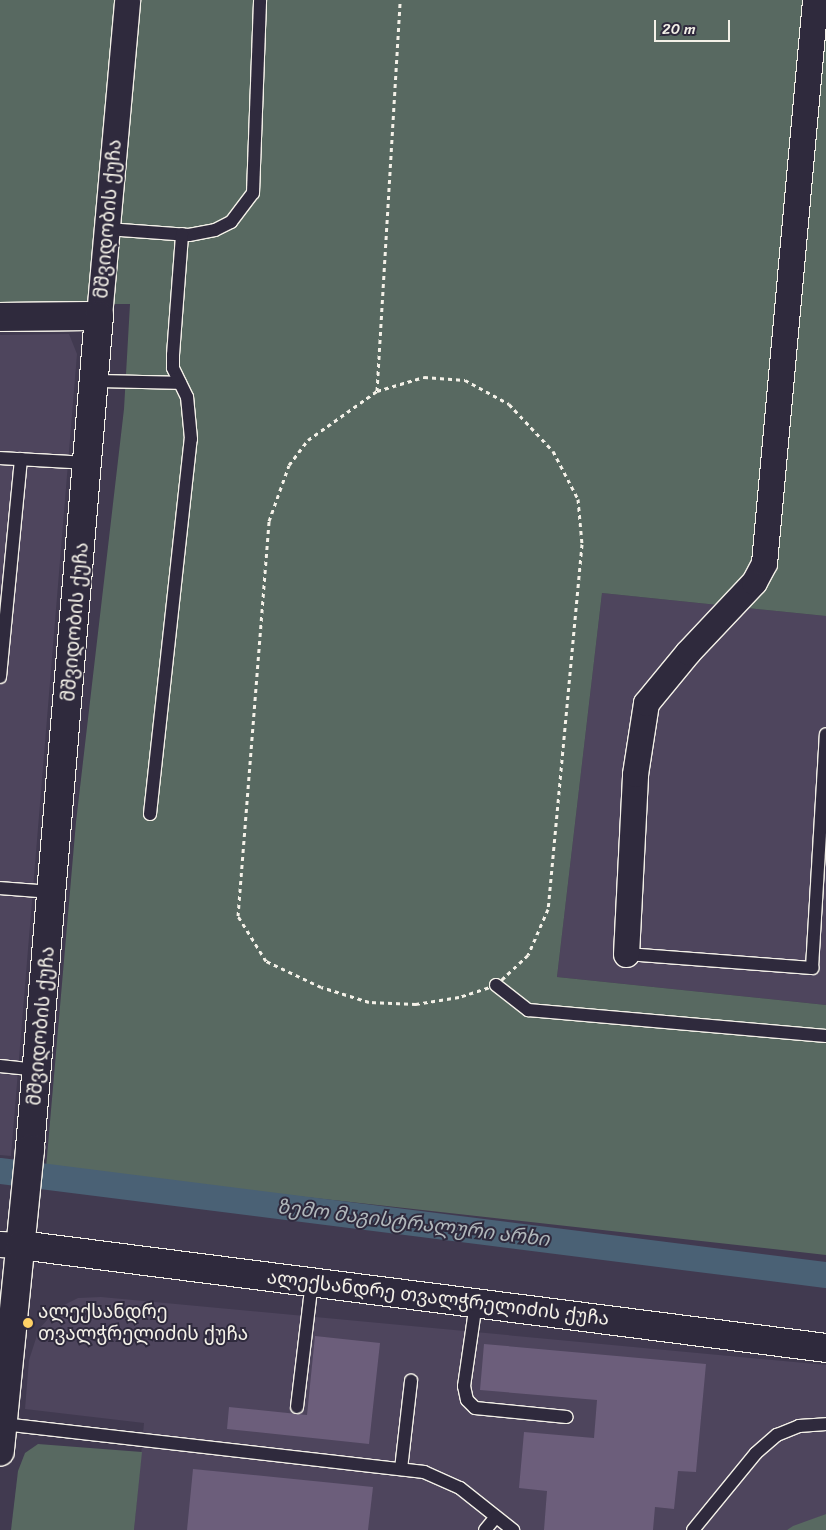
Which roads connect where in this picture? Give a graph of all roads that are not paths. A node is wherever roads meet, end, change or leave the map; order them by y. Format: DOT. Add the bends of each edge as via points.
graph roads {
  1 [pos="127,0"];
  2 [pos="260,0"];
  3 [pos="815,0"];
  4 [pos="107,230"];
  5 [pos="182,234"];
  6 [pos="100,316"];
  7 [pos="0,317"];
  8 [pos="94,381"];
  9 [pos="180,383"];
  10 [pos="0,458"];
  11 [pos="21,459"];
  12 [pos="88,463"];
  13 [pos="0,677"];
  14 [pos="826,734"];
  15 [pos="150,814"];
  16 [pos="0,888"];
  17 [pos="52,892"];
  18 [pos="626,954"];
  19 [pos="496,985"];
  20 [pos="826,1036"];
  21 [pos="0,1066"];
  22 [pos="37,1070"];
  23 [pos="10,1244"];
  24 [pos="312,1282"];
  25 [pos="476,1303"];
  26 [pos="826,1348"];
  27 [pos="411,1381"];
  28 [pos="297,1407"];
  29 [pos="567,1417"];
  30 [pos="3,1424"];
  31 [pos="826,1424"];
  32 [pos="0,1452"];
  33 [pos="401,1469"];
  34 [pos="496,1517"];
  35 [pos="486,1530"];
  36 [pos="513,1530"];
  37 [pos="692,1530"];
  1 -- 4 [label="street, მშვიდობის ქუჩა"];
  2 -- 5 [label="lane" via="253,193 231,222 216,230"];
  3 -- 18 [label="street" via="764,563 754,582 688,652 646,703 634,774"];
  4 -- 5 [label="lane"];
  4 -- 6 [label="street, მშვიდობის ქუჩა"];
  5 -- 9 [label="lane" via="173,355"];
  6 -- 7 [label="street"];
  6 -- 8 [label="street, მშვიდობის ქუჩა"];
  8 -- 9 [label="lane"];
  8 -- 12 [label="street, მშვიდობის ქუჩა"];
  9 -- 15 [label="lane" via="187,397 191,439"];
  10 -- 11 [label="lane"];
  11 -- 12 [label="lane"];
  11 -- 13 [label="lane"];
  12 -- 17 [label="street, მშვიდობის ქუჩა"];
  14 -- 18 [label="lane" via="812,968"];
  16 -- 17 [label="lane"];
  17 -- 22 [label="street, მშვიდობის ქუჩა"];
  19 -- 20 [label="lane" via="528,1010"];
  21 -- 22 [label="lane"];
  22 -- 23 [label="street, მშვიდობის ქუჩა" via="22,1213"];
  23 -- 24 [label="street, ალექსანდრე თვალჭრელიძის ქუჩა"];
  23 -- 30 [label="street, მშვიდობის ქუჩა"];
  24 -- 25 [label="street, ალექსანდრე თვალჭრელიძის ქუჩა"];
  24 -- 28 [label="lane"];
  25 -- 26 [label="street, ალექსანდრე თვალჭრელიძის ქუჩა"];
  25 -- 29 [label="lane" via="464,1386 467,1400 475,1408"];
  27 -- 33 [label="lane"];
  30 -- 32 [label="street, მშვიდობის ქუჩა"];
  30 -- 33 [label="lane"];
  31 -- 37 [label="lane" via="799,1426 778,1435 756,1453"];
  33 -- 34 [label="lane" via="424,1472 460,1488"];
  34 -- 35 [label="lane"];
  34 -- 36 [label="lane"];
}
